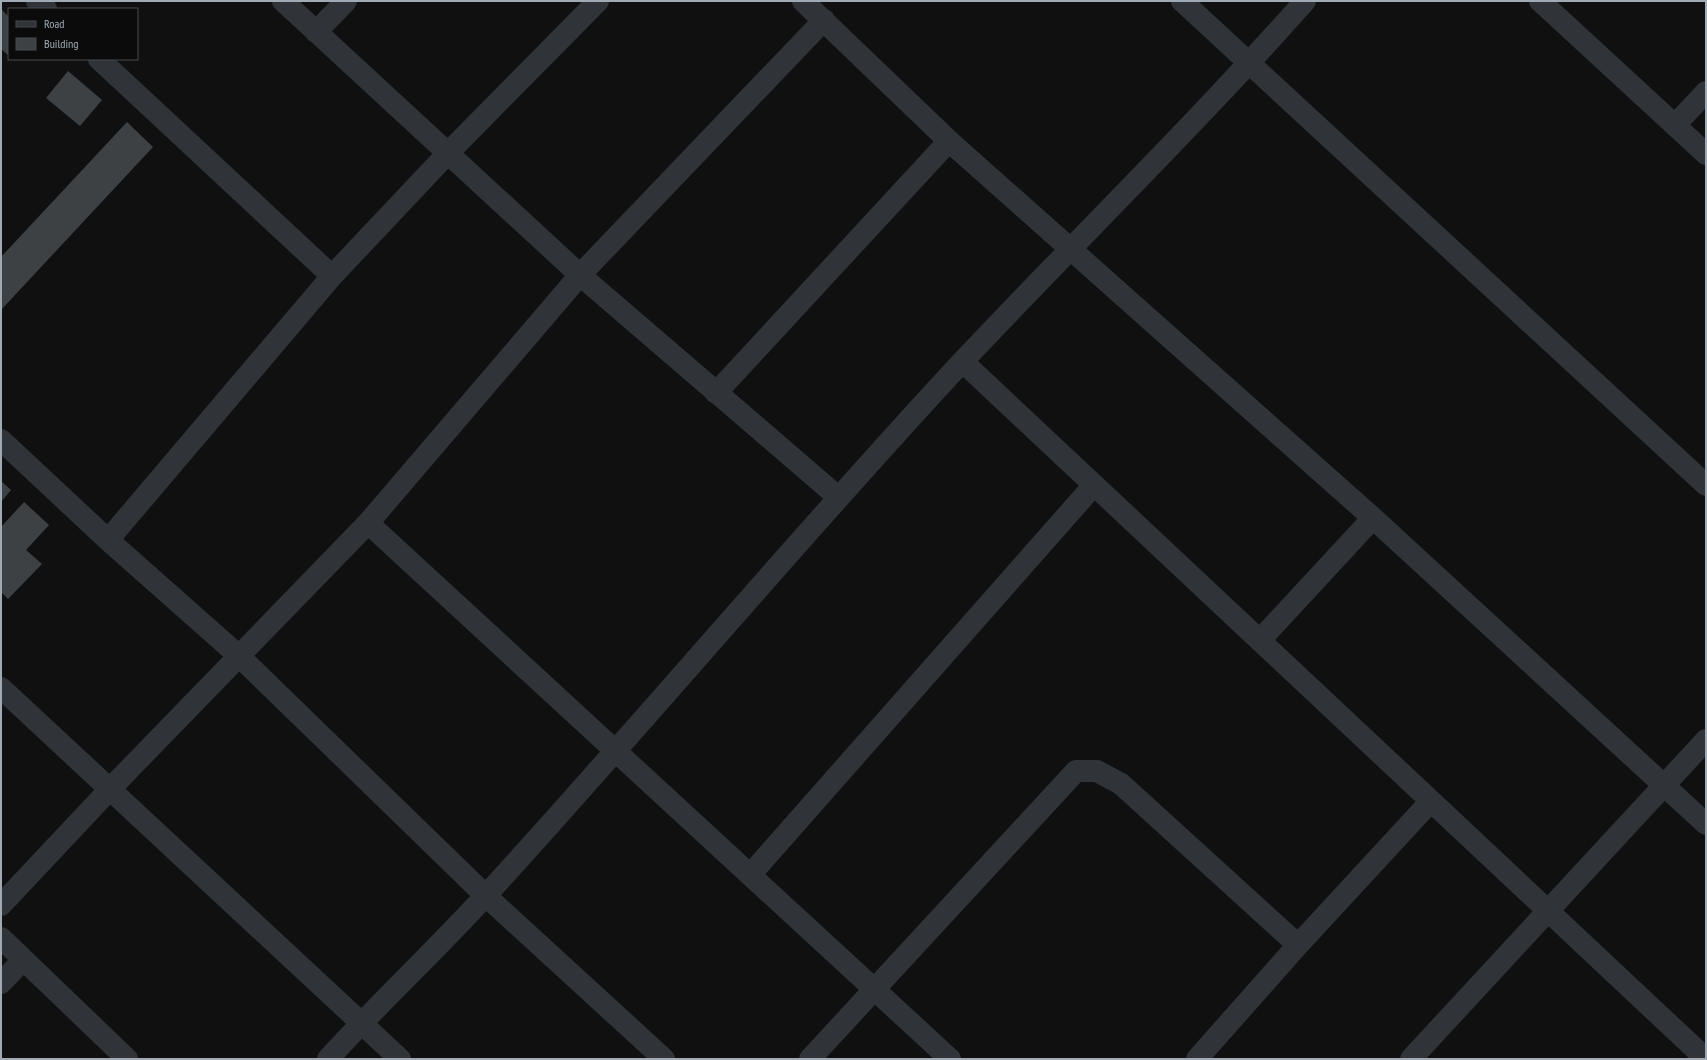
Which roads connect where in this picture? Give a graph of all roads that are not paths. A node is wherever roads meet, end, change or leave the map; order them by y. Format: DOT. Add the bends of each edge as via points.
graph roads {
  1 [pos="37,1"];
  2 [pos="282,1"];
  3 [pos="346,1"];
  4 [pos="598,1"];
  5 [pos="803,1"];
  6 [pos="1182,1"];
  7 [pos="1305,1"];
  8 [pos="1547,3"];
  9 [pos="45,8"];
  10 [pos="824,20"];
  11 [pos="316,32"];
  12 [pos="100,60"];
  13 [pos="1250,63"];
  14 [pos="1706,92"];
  15 [pos="1675,125"];
  16 [pos="949,141"];
  17 [pos="448,152"];
  18 [pos="1706,154"];
  19 [pos="1070,250"];
  20 [pos="580,275"];
  21 [pos="332,276"];
  22 [pos="963,362"];
  23 [pos="716,393"];
  24 [pos="1,440"];
  25 [pos="1094,485"];
  26 [pos="1706,485"];
  27 [pos="838,497"];
  28 [pos="1373,518"];
  29 [pos="368,523"];
  30 [pos="108,540"];
  31 [pos="1260,640"];
  32 [pos="238,656"];
  33 [pos="1,688"];
  34 [pos="1706,740"];
  35 [pos="616,751"];
  36 [pos="1664,785"];
  37 [pos="110,789"];
  38 [pos="1431,801"];
  39 [pos="1706,824"];
  40 [pos="750,875"];
  41 [pos="486,896"];
  42 [pos="1,905"];
  43 [pos="1548,911"];
  44 [pos="1,938"];
  45 [pos="1298,945"];
  46 [pos="23,960"];
  47 [pos="1,983"];
  48 [pos="874,990"];
  49 [pos="361,1023"];
  50 [pos="1697,1056"];
  51 [pos="127,1059"];
  52 [pos="328,1059"];
  53 [pos="400,1059"];
  54 [pos="664,1059"];
  55 [pos="810,1059"];
  56 [pos="950,1059"];
  57 [pos="1197,1059"];
  58 [pos="1411,1059"];
  1 -- 9 [label="street"];
  2 -- 11 [label="street"];
  3 -- 11 [label="street"];
  4 -- 17 [label="street"];
  5 -- 10 [label="street"];
  6 -- 13 [label="street"];
  7 -- 13 [label="street"];
  8 -- 15 [label="street"];
  10 -- 16 [label="street"];
  10 -- 20 [label="street"];
  11 -- 17 [label="street"];
  12 -- 21 [label="street"];
  13 -- 19 [label="street"];
  13 -- 26 [label="street"];
  14 -- 15 [label="street"];
  15 -- 18 [label="street"];
  16 -- 19 [label="street"];
  16 -- 23 [label="street"];
  17 -- 20 [label="street"];
  17 -- 21 [label="street"];
  19 -- 22 [label="street"];
  19 -- 28 [label="street"];
  20 -- 23 [label="street"];
  20 -- 29 [label="street"];
  21 -- 30 [label="street"];
  22 -- 25 [label="street"];
  22 -- 27 [label="street"];
  23 -- 27 [label="street"];
  24 -- 30 [label="street"];
  25 -- 31 [label="street"];
  25 -- 40 [label="street"];
  27 -- 35 [label="street"];
  28 -- 31 [label="street"];
  28 -- 36 [label="street"];
  29 -- 32 [label="street"];
  29 -- 35 [label="street"];
  30 -- 32 [label="street"];
  31 -- 38 [label="street"];
  32 -- 37 [label="street"];
  32 -- 41 [label="street"];
  33 -- 37 [label="street"];
  34 -- 36 [label="street"];
  35 -- 40 [label="street"];
  35 -- 41 [label="street"];
  36 -- 39 [label="street"];
  36 -- 43 [label="street"];
  37 -- 42 [label="street"];
  37 -- 49 [label="street"];
  38 -- 43 [label="street"];
  38 -- 45 [label="street"];
  40 -- 48 [label="street"];
  41 -- 49 [label="street"];
  41 -- 54 [label="street"];
  43 -- 50 [label="street"];
  43 -- 58 [label="street"];
  44 -- 46 [label="street"];
  45 -- 48 [label="street" via="1121,784 1097,771 1076,771"];
  45 -- 57 [label="street"];
  46 -- 47 [label="street"];
  46 -- 51 [label="street"];
  48 -- 55 [label="street"];
  48 -- 56 [label="street"];
  49 -- 52 [label="street"];
  49 -- 53 [label="street"];
}
